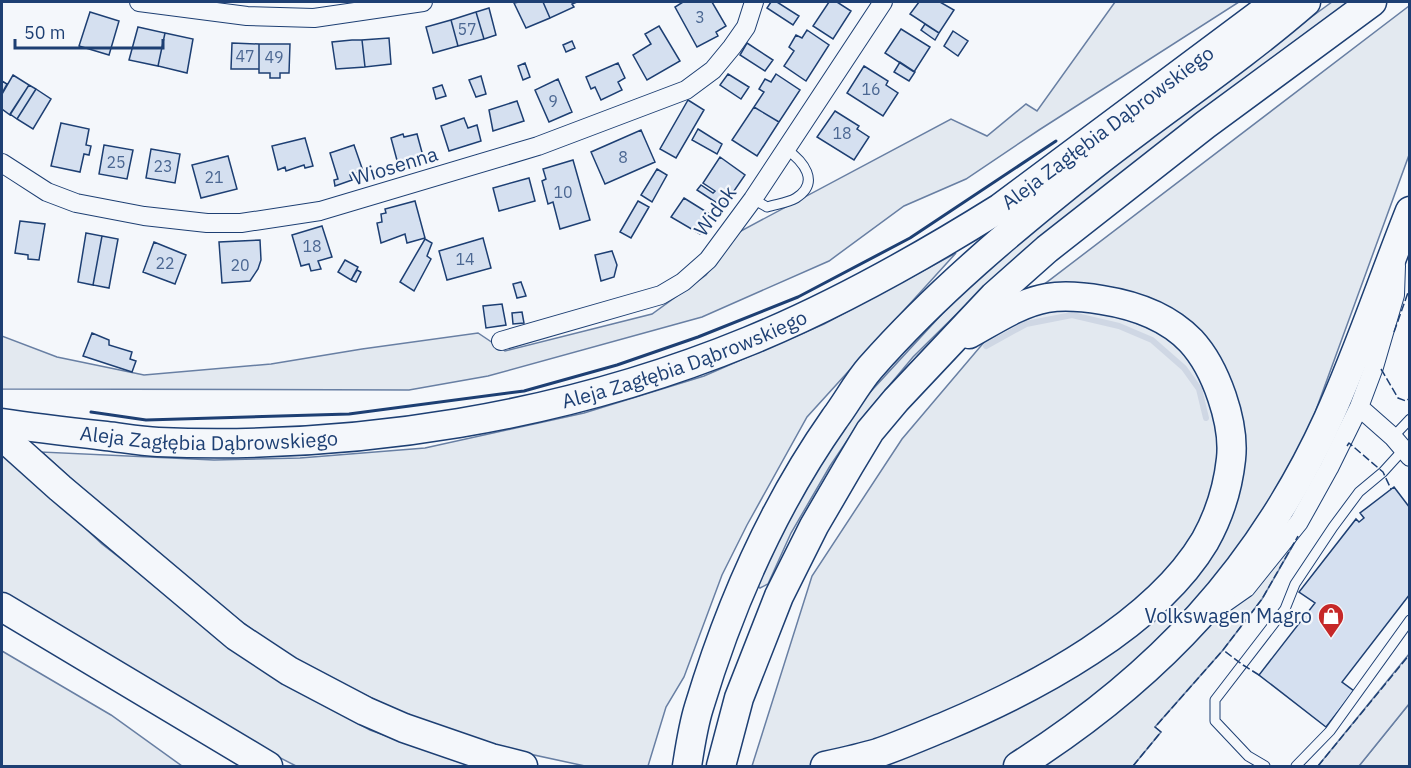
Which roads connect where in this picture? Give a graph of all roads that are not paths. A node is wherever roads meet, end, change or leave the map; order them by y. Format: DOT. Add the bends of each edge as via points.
graph roads {
  1 [pos="139,2"];
  2 [pos="423,2"];
  3 [pos="754,2"];
  4 [pos="883,2"];
  5 [pos="1275,2"];
  6 [pos="1306,2"];
  7 [pos="1371,2"];
  8 [pos="786,148"];
  9 [pos="2,163"];
  10 [pos="753,199"];
  11 [pos="1410,211"];
  12 [pos="1396,246"];
  13 [pos="501,341"];
  14 [pos="946,347"];
  15 [pos="1359,407"];
  16 [pos="1410,419"];
  17 [pos="2,423"];
  18 [pos="2,436"];
  19 [pos="1402,448"];
  20 [pos="2,607"];
  21 [pos="1410,620"];
  22 [pos="1193,625"];
  23 [pos="131,684"];
  24 [pos="231,766"];
  25 [pos="268,766"];
  26 [pos="523,766"];
  27 [pos="687,766"];
  28 [pos="721,766"];
  29 [pos="825,766"];
  30 [pos="1018,766"];
  31 [pos="1265,766"];
  32 [pos="1296,766"];
  1 -- 2 [label="street" via="247,16 314,18"];
  3 -- 9 [label="street, Wiosenna" via="746,27 732,47 713,70 686,90 538,146 321,211 241,223 144,216 75,203 47,192"];
  4 -- 8 [label="street, Widok"];
  5 -- 17 [label="main road, Aleja Zagłębia Dąbrowskiego" via="1000,208 957,235 850,294 751,340 682,366 574,399 495,416 326,439 155,442"];
  6 -- 27 [label="main road" via="990,249 916,318 869,370 816,445 749,568 698,709"];
  7 -- 14 [label="main road" via="1047,249 994,296"];
  8 -- 10 [label="street, Widok"];
  8 -- 10 [label="lane" via="801,160 808,174 807,188 795,199 767,207"];
  10 -- 13 [label="street, Widok" via="708,260 661,295"];
  11 -- 12 [label="main road"];
  12 -- 15 [label="street" via="1395,295"];
  12 -- 22 [label="main road" via="1349,372 1294,486 1259,543"];
  14 -- 28 [label="main road" via="870,431 814,526 778,596 740,698"];
  14 -- 29 [label="main road" via="1016,309 1046,299 1117,302 1170,324 1191,341 1206,361 1225,410 1232,458 1219,513 1204,541 1172,583 1123,627 1059,671 981,711 879,752"];
  15 -- 19 [label="street"];
  15 -- 22 [label="street" via="1299,522 1246,588"];
  16 -- 19 [label="lane"];
  18 -- 26 [label="main road" via="236,636 281,665 404,728"];
  19 -- 31 [label="lane" via="1383,472 1359,492 1295,584 1285,609 1215,700 1215,721 1248,756"];
  20 -- 23 [label="main road"];
  21 -- 32 [label="lane" via="1330,731"];
  22 -- 30 [label="main road" via="1110,702"];
  23 -- 24 [label="main road"];
  23 -- 25 [label="main road"];
}
